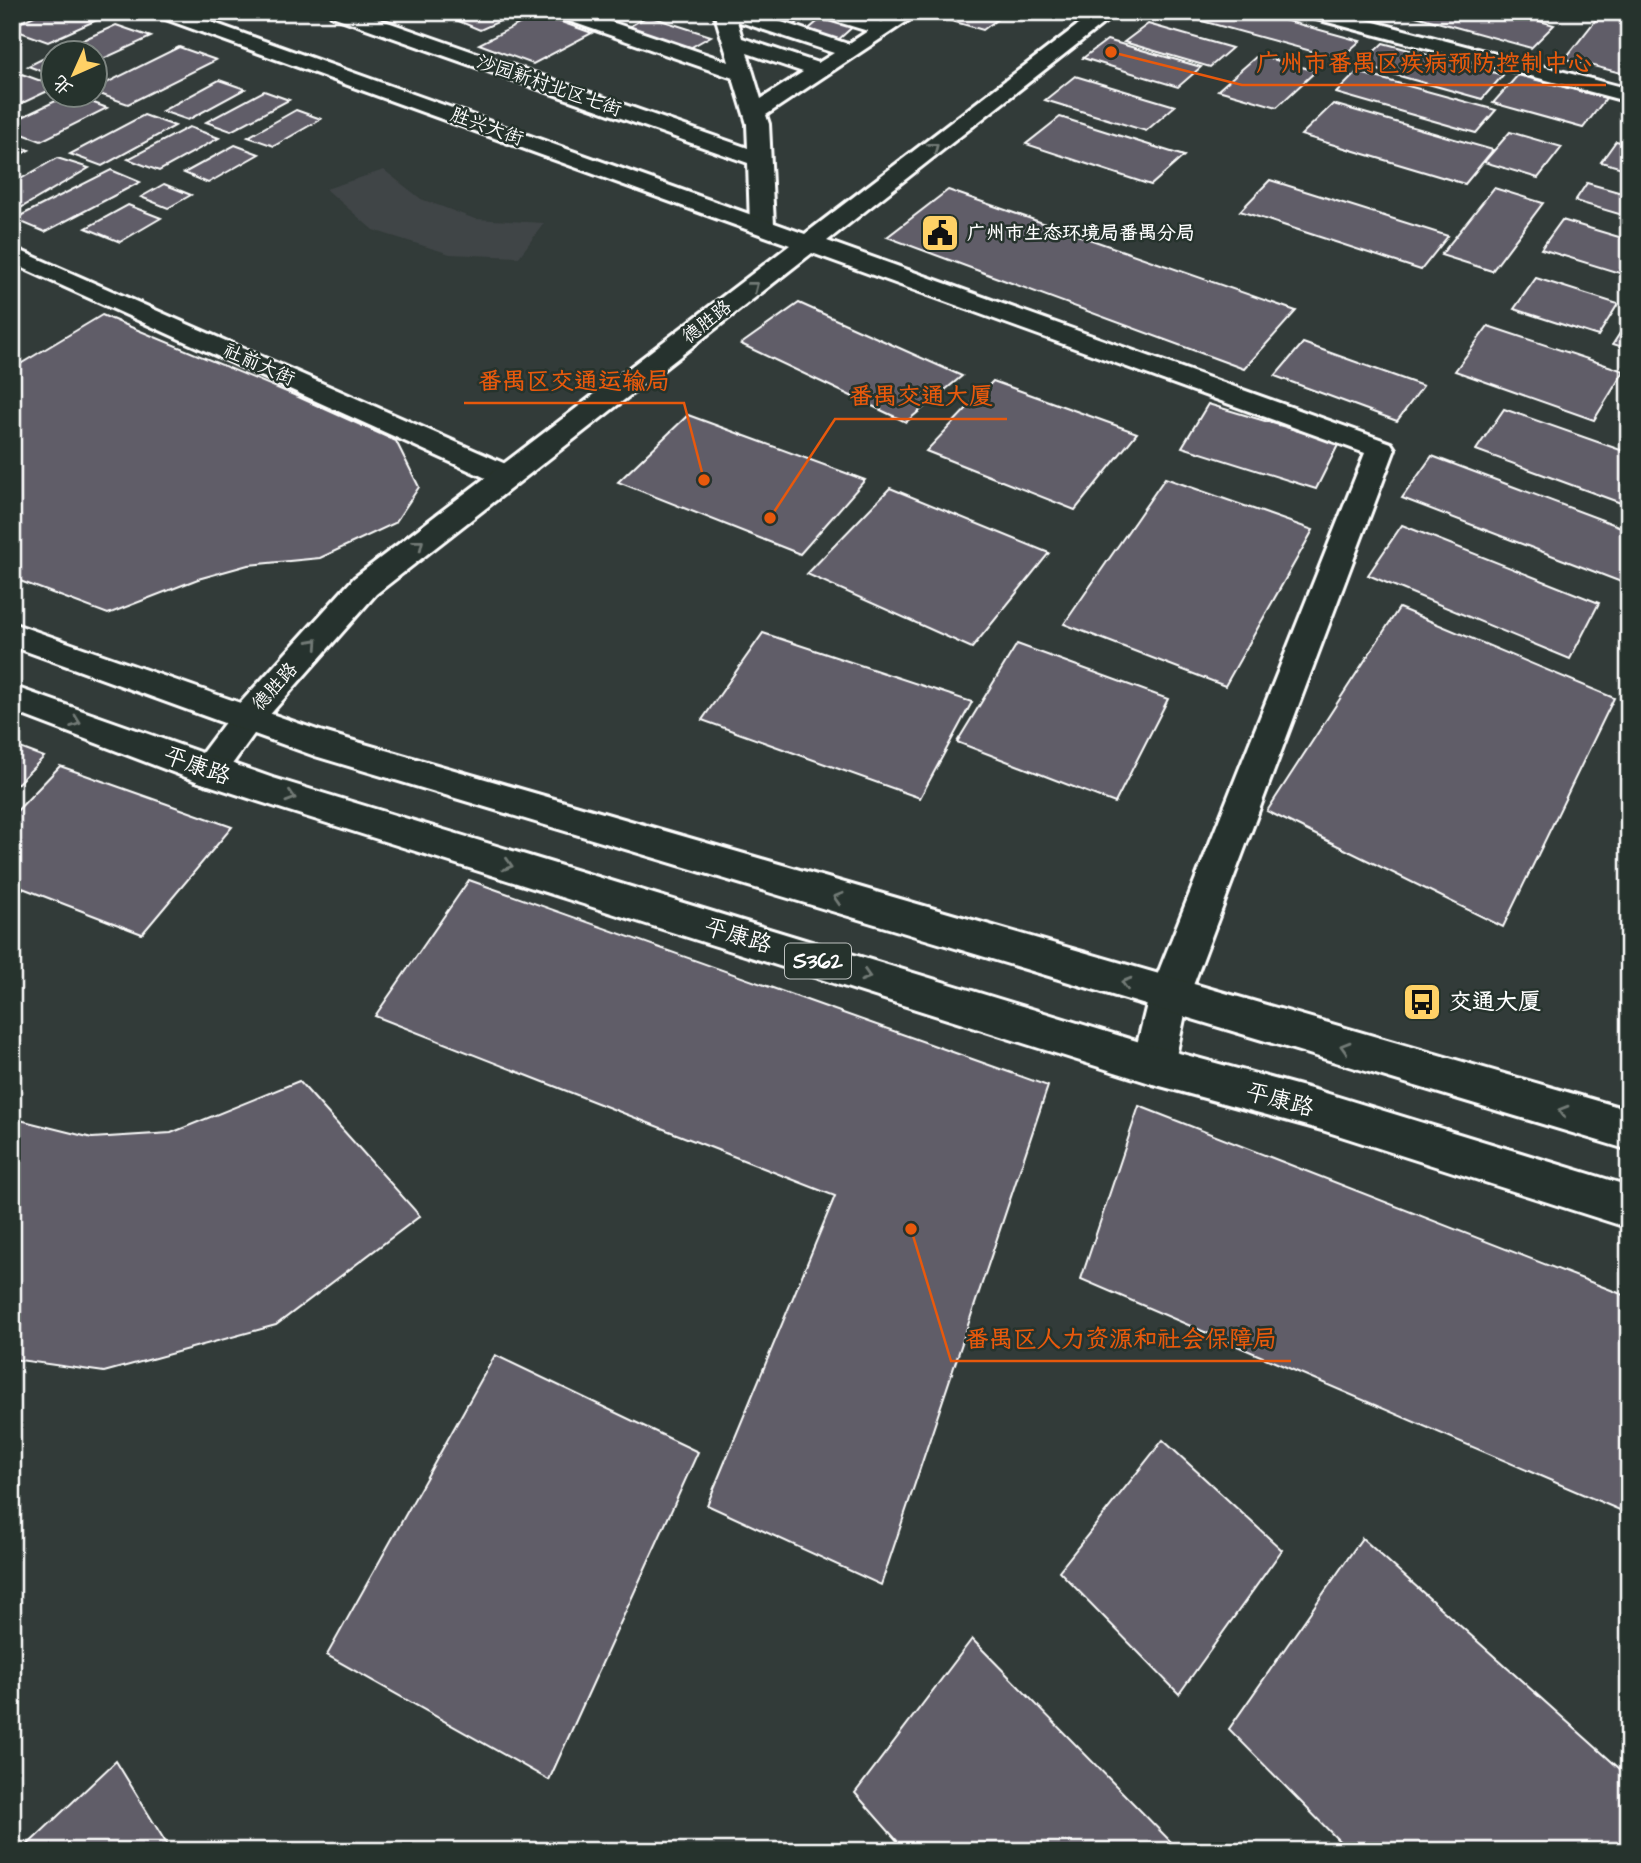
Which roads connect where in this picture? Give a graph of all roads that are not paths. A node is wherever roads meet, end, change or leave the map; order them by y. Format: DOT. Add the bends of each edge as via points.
graph roads {
  1 [pos="163,12"];
  2 [pos="339,12"];
  3 [pos="562,12"];
  4 [pos="825,12"];
  5 [pos="911,12"];
  6 [pos="1108,12"];
  7 [pos="1312,12"];
  8 [pos="724,21"];
  9 [pos="885,29"];
  10 [pos="850,51"];
  11 [pos="820,71"];
  12 [pos="743,74"];
  13 [pos="1629,96"];
  14 [pos="755,113"];
  15 [pos="760,160"];
  16 [pos="762,225"];
  17 [pos="810,243"];
  18 [pos="12,254"];
  19 [pos="507,476"];
  20 [pos="12,634"];
  21 [pos="12,698"];
  22 [pos="247,718"];
  23 [pos="208,771"];
  24 [pos="1169,996"];
  25 [pos="1153,1065"];
  26 [pos="1629,1130"];
  27 [pos="1629,1207"];
  1 -- 16 [label="street, 胜兴大街"];
  2 -- 15 [label="street, 沙园新村北区七街"];
  3 -- 12 [label="street"];
  4 -- 9 [label="street"];
  5 -- 9 [label="street"];
  17 -- 6 [label="street, 德胜路, one-way"];
  7 -- 13 [label="street"];
  8 -- 10 [label="street"];
  8 -- 11 [label="street"];
  8 -- 12 [label="street"];
  9 -- 10 [label="street"];
  10 -- 11 [label="street"];
  11 -- 14 [label="street"];
  12 -- 14 [label="street"];
  14 -- 15 [label="street"];
  15 -- 16 [label="street"];
  16 -- 17 [label="street, 胜兴大街"];
  19 -- 17 [label="street, 德胜路, one-way"];
  17 -- 24 [label="street, 胜兴大街" via="1381,449"];
  18 -- 19 [label="street, 社前大街"];
  22 -- 19 [label="street, 德胜路, one-way" via="365,586"];
  20 -- 22 [label="street"];
  21 -- 23 [label="street, 平康路 / S362, one-way"];
  22 -- 23 [label="street, 德胜路"];
  24 -- 22 [label="street, one-way" via="328,747"];
  23 -- 25 [label="street, 平康路 / S362, one-way"];
  24 -- 25 [label="street"];
  26 -- 24 [label="street, one-way"];
  25 -- 27 [label="street, 平康路 / S362" via="1322,1111"];
}
